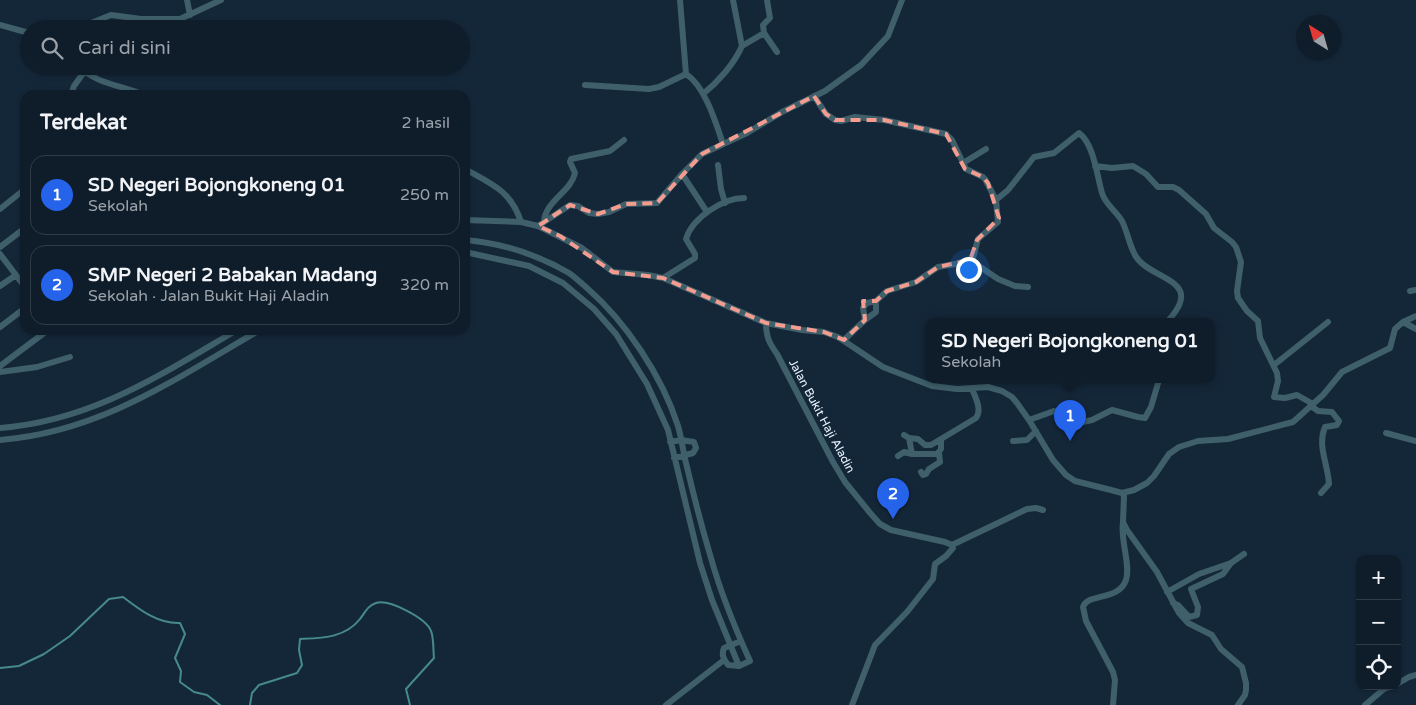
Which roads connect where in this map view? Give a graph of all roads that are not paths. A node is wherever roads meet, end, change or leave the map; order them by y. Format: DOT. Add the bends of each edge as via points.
graph roads {
  1 [pos="187,0"];
  2 [pos="221,0"];
  3 [pos="680,0"];
  4 [pos="733,0"];
  5 [pos="768,0"];
  6 [pos="902,0"];
  7 [pos="190,15"];
  8 [pos="98,20"];
  9 [pos="172,20"];
  10 [pos="172,20"];
  11 [pos="0,24"];
  12 [pos="20,30"];
  13 [pos="764,34"];
  14 [pos="742,46"];
  15 [pos="777,52"];
  16 [pos="686,74"];
  17 [pos="82,75"];
  18 [pos="90,75"];
  19 [pos="585,85"];
  20 [pos="73,90"];
  21 [pos="132,90"];
  22 [pos="703,94"];
  23 [pos="814,96"];
  24 [pos="624,140"];
  25 [pos="723,144"];
  26 [pos="986,149"];
  27 [pos="963,163"];
  28 [pos="718,165"];
  29 [pos="1095,166"];
  30 [pos="470,172"];
  31 [pos="682,174"];
  32 [pos="20,193"];
  33 [pos="744,198"];
  34 [pos="996,200"];
  35 [pos="725,203"];
  36 [pos="0,209"];
  37 [pos="707,212"];
  38 [pos="470,220"];
  39 [pos="521,222"];
  40 [pos="544,222"];
  41 [pos="538,226"];
  42 [pos="20,232"];
  43 [pos="470,241"];
  44 [pos="0,247"];
  45 [pos="470,253"];
  46 [pos="0,254"];
  47 [pos="970,260"];
  48 [pos="16,275"];
  49 [pos="663,278"];
  50 [pos="20,280"];
  51 [pos="0,286"];
  52 [pos="1028,287"];
  53 [pos="876,301"];
  54 [pos="20,312"];
  55 [pos="1416,316"];
  56 [pos="1170,318"];
  57 [pos="865,320"];
  58 [pos="1328,322"];
  59 [pos="1403,322"];
  60 [pos="766,323"];
  61 [pos="0,327"];
  62 [pos="1416,329"];
  63 [pos="41,335"];
  64 [pos="228,335"];
  65 [pos="251,335"];
  66 [pos="844,340"];
  67 [pos="70,357"];
  68 [pos="176,365"];
  69 [pos="1274,365"];
  70 [pos="0,366"];
  71 [pos="0,372"];
  72 [pos="160,374"];
  73 [pos="183,374"];
  74 [pos="925,383"];
  75 [pos="925,383"];
  76 [pos="1158,383"];
  77 [pos="166,384"];
  78 [pos="972,389"];
  79 [pos="1312,405"];
  80 [pos="1029,420"];
  81 [pos="0,428"];
  82 [pos="1036,431"];
  83 [pos="1386,432"];
  84 [pos="0,440"];
  85 [pos="681,440"];
  86 [pos="941,440"];
  87 [pos="1013,441"];
  88 [pos="1416,441"];
  89 [pos="670,442"];
  90 [pos="939,453"];
  91 [pos="912,454"];
  92 [pos="684,456"];
  93 [pos="898,456"];
  94 [pos="674,458"];
  95 [pos="921,472"];
  96 [pos="1122,493"];
  97 [pos="1321,494"];
  98 [pos="1043,510"];
  99 [pos="1123,522"];
  100 [pos="952,545"];
  101 [pos="1244,554"];
  102 [pos="1231,563"];
  103 [pos="1167,592"];
  104 [pos="1172,602"];
  105 [pos="741,641"];
  106 [pos="730,645"];
  107 [pos="724,660"];
  108 [pos="739,666"];
  109 [pos="1416,675"];
  110 [pos="1401,681"];
  111 [pos="1383,690"];
  112 [pos="666,705"];
  113 [pos="852,705"];
  114 [pos="1113,705"];
  115 [pos="1238,705"];
  116 [pos="1365,705"];
  1 -- 7 [label="street"];
  2 -- 7 [label="street"];
  3 -- 16 [label="street"];
  4 -- 14 [label="street"];
  5 -- 13 [label="street" via="770,18 763,25"];
  6 -- 23 [label="street" via="885,40 854,70"];
  7 -- 10 [label="street"];
  8 -- 9 [label="street" via="111,15"];
  11 -- 12 [label="street"];
  13 -- 14 [label="street"];
  13 -- 15 [label="street"];
  14 -- 22 [label="street" via="728,68"];
  16 -- 19 [label="street" via="649,89"];
  16 -- 22 [label="street"];
  17 -- 20 [label="street"];
  18 -- 21 [label="street"];
  22 -- 25 [label="street"];
  23 -- 25 [label="street"];
  23 -- 27 [label="street" via="826,114 835,120 855,117 884,120 946,134"];
  24 -- 40 [label="street" via="610,151 571,158 575,173 573,179 551,205"];
  25 -- 31 [label="street" via="702,154"];
  26 -- 27 [label="street"];
  27 -- 34 [label="street" via="966,169 983,176"];
  28 -- 35 [label="street"];
  29 -- 34 [label="street" via="1086,140 1079,133 1054,153 1034,157"];
  29 -- 56 [label="street" via="1102,195 1123,223 1136,258 1167,278 1180,292 1180,305"];
  29 -- 69 [label="street" via="1140,168 1158,187 1176,188 1232,242 1241,262 1238,298 1258,321 1260,338"];
  30 -- 39 [label="street" via="510,198"];
  31 -- 37 [label="street"];
  31 -- 40 [label="street" via="658,203 626,204 598,214 570,205"];
  32 -- 36 [label="street"];
  33 -- 35 [label="street"];
  34 -- 47 [label="street" via="998,222 978,239"];
  35 -- 37 [label="street"];
  37 -- 49 [label="street" via="688,232 687,242 695,258"];
  38 -- 39 [label="street"];
  39 -- 41 [label="street"];
  40 -- 41 [label="street"];
  41 -- 49 [label="street" via="582,248 613,272"];
  42 -- 44 [label="street"];
  43 -- 85 [label="street" via="533,256 571,274 602,301 624,327 657,378 669,402"];
  45 -- 89 [label="street" via="528,266 564,284 594,309 616,334 647,384 668,430"];
  46 -- 48 [label="street"];
  47 -- 52 [label="street" via="998,280"];
  47 -- 53 [label="street" via="938,267 916,282 887,291"];
  48 -- 50 [label="street"];
  48 -- 51 [label="street"];
  49 -- 60 [label="street"];
  53 -- 57 [label="street" via="877,310"];
  53 -- 57 [label="street" via="864,305"];
  54 -- 61 [label="street"];
  55 -- 59 [label="street"];
  57 -- 66 [label="street"];
  58 -- 69 [label="street"];
  59 -- 62 [label="street"];
  59 -- 79 [label="street" via="1394,331 1390,348 1342,372"];
  60 -- 66 [label="street" via="824,332"];
  60 -- 100 [label="street, Jalan Bukit Haji Aladin" via="768,341 833,462 855,496 880,524 891,530"];
  63 -- 70 [label="street"];
  64 -- 68 [label="street"];
  65 -- 73 [label="street"];
  66 -- 74 [label="street" via="883,367"];
  67 -- 71 [label="street" via="37,367"];
  68 -- 72 [label="street"];
  68 -- 73 [label="street"];
  69 -- 79 [label="street" via="1278,377 1275,398 1297,395"];
  72 -- 77 [label="street"];
  72 -- 81 [label="street" via="109,401 74,414"];
  73 -- 77 [label="street"];
  75 -- 78 [label="street" via="944,388"];
  76 -- 80 [label="street" via="1152,407 1145,418 1112,410 1084,423 1071,422 1054,411"];
  77 -- 84 [label="street" via="114,412 77,426"];
  78 -- 80 [label="street" via="988,387 1007,394"];
  78 -- 86 [label="street" via="978,416"];
  79 -- 96 [label="street" via="1288,424 1228,439 1198,440 1179,446 1147,483"];
  79 -- 97 [label="street" via="1318,411 1332,412 1339,421 1337,425 1325,427 1323,432 1322,446 1329,484"];
  80 -- 82 [label="street"];
  82 -- 87 [label="street" via="1027,440"];
  82 -- 96 [label="street" via="1052,460 1070,478"];
  83 -- 88 [label="street"];
  85 -- 89 [label="street"];
  85 -- 92 [label="street"];
  85 -- 92 [label="street" via="694,442 696,448"];
  86 -- 90 [label="street"];
  86 -- 91 [label="street" via="928,446 907,437"];
  89 -- 94 [label="street"];
  90 -- 91 [label="street"];
  90 -- 95 [label="street" via="940,462 926,474"];
  91 -- 93 [label="street" via="902,452"];
  92 -- 94 [label="street"];
  92 -- 105 [label="street" via="722,595"];
  94 -- 106 [label="street" via="700,563"];
  96 -- 99 [label="street"];
  98 -- 100 [label="street, Jalan Bukit Haji Aladin" via="1027,510"];
  99 -- 103 [label="street"];
  99 -- 114 [label="street" via="1127,573 1124,583 1114,593 1087,601 1082,608 1113,672"];
  100 -- 113 [label="street" via="952,551 935,564 933,579 875,645"];
  101 -- 102 [label="street"];
  102 -- 103 [label="street" via="1199,574"];
  102 -- 104 [label="street" via="1223,574 1191,589 1198,607 1197,615 1189,617"];
  103 -- 104 [label="street"];
  104 -- 115 [label="street" via="1188,623 1212,635 1221,649 1240,664 1246,690"];
  105 -- 106 [label="street"];
  105 -- 108 [label="street" via="750,661"];
  106 -- 107 [label="street" via="722,652"];
  106 -- 108 [label="street"];
  107 -- 108 [label="street" via="728,665"];
  107 -- 112 [label="street"];
  109 -- 110 [label="street"];
  111 -- 116 [label="street"];
}
